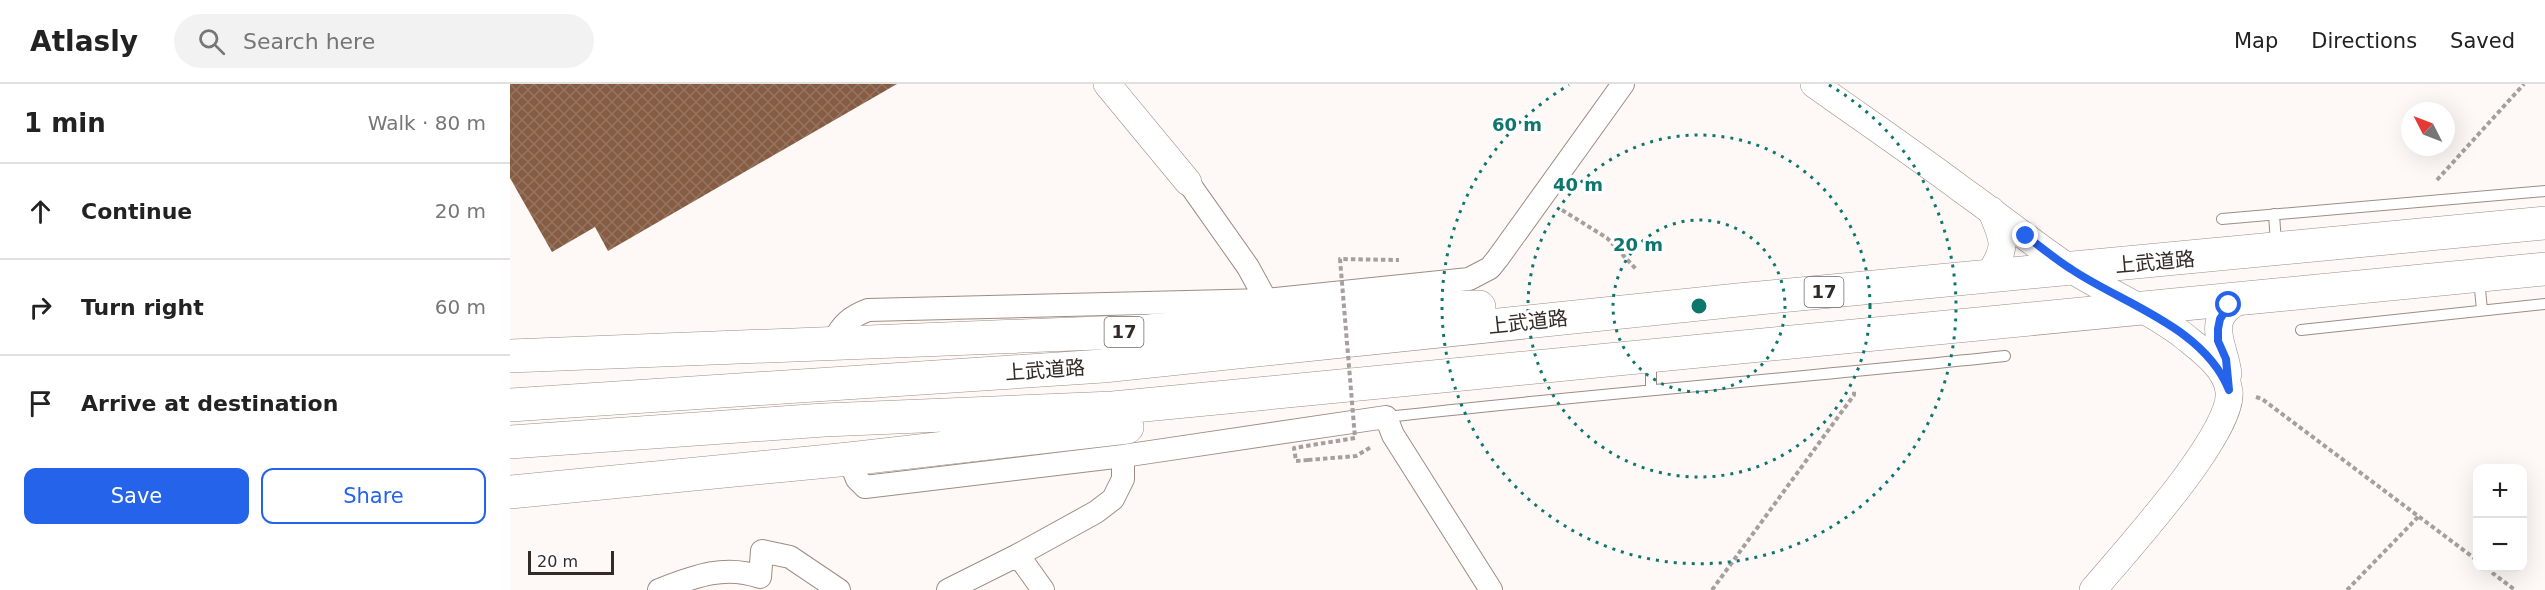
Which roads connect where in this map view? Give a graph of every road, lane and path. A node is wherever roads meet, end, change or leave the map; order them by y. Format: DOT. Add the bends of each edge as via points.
graph roads {
  1 [pos="1107,84"];
  2 [pos="1623,84"];
  3 [pos="1814,84"];
  4 [pos="2524,84"];
  5 [pos="1188,182"];
  6 [pos="2545,191"];
  7 [pos="1541,197"];
  8 [pos="2432,200"];
  9 [pos="1991,210"];
  10 [pos="2274,214"];
  11 [pos="2222,219"];
  12 [pos="2545,223"];
  13 [pos="2277,250"];
  14 [pos="1399,260"];
  15 [pos="1636,269"];
  16 [pos="2545,269"];
  17 [pos="2072,270"];
  18 [pos="1989,276"];
  19 [pos="2479,276"];
  20 [pos="1266,300"];
  21 [pos="1738,300"];
  22 [pos="2241,300"];
  23 [pos="2545,304"];
  24 [pos="2145,309"];
  25 [pos="2482,310"];
  26 [pos="2301,330"];
  27 [pos="833,342"];
  28 [pos="510,356"];
  29 [pos="1650,356"];
  30 [pos="2005,356"];
  31 [pos="1854,372"];
  32 [pos="1460,373"];
  33 [pos="1651,389"];
  34 [pos="2229,390"];
  35 [pos="510,405"];
  36 [pos="1386,417"];
  37 [pos="510,442"];
  38 [pos="1375,444"];
  39 [pos="1123,456"];
  40 [pos="849,459"];
  41 [pos="510,492"];
  42 [pos="2419,516"];
  43 [pos="1018,555"];
  44 [pos="2473,557"];
  45 [pos="2492,572"];
  46 [pos="659,590"];
  47 [pos="838,590"];
  48 [pos="948,590"];
  49 [pos="1043,590"];
  50 [pos="1491,590"];
  51 [pos="1712,590"];
  52 [pos="2093,590"];
  53 [pos="2347,590"];
  54 [pos="2515,590"];
  1 -- 5 [label="street"];
  2 -- 7 [label="street"];
  3 -- 9 [label="street"];
  4 -- 8 [label="path" via="2434,183"];
  5 -- 20 [label="street" via="1248,267"];
  6 -- 8 [label="lane"];
  7 -- 15 [label="path" via="1607,238"];
  7 -- 20 [label="street" via="1490,268 1469,279"];
  8 -- 10 [label="lane"];
  9 -- 17 [label="street"];
  9 -- 18 [label="street" via="2003,239 2001,254"];
  10 -- 11 [label="lane"];
  10 -- 13 [label="lane"];
  12 -- 13 [label="highway, 上武道路 / 17"];
  13 -- 17 [label="highway, 上武道路 / 17"];
  14 -- 38 [label="path, bridge" via="1340,259 1355,438 1294,448 1296,461 1356,456"];
  16 -- 19 [label="highway, 上武道路"];
  17 -- 18 [label="highway, 上武道路 / 17"];
  17 -- 24 [label="street"];
  18 -- 21 [label="highway, 上武道路 / 17"];
  19 -- 22 [label="highway, 上武道路"];
  19 -- 25 [label="lane"];
  20 -- 27 [label="street" via="868,310 851,317"];
  21 -- 27 [label="highway, 17" via="1406,309 1149,331"];
  21 -- 35 [label="highway, 上武道路 / 17" via="1103,366"];
  22 -- 24 [label="highway, 上武道路"];
  22 -- 34 [label="street" via="2229,305 2218,329"];
  23 -- 25 [label="lane"];
  24 -- 29 [label="highway, 上武道路"];
  24 -- 34 [label="street" via="2214,361"];
  25 -- 26 [label="lane"];
  27 -- 28 [label="highway, 17"];
  29 -- 32 [label="highway, 上武道路"];
  29 -- 33 [label="lane"];
  30 -- 31 [label="lane"];
  31 -- 33 [label="lane"];
  31 -- 51 [label="path" via="1854,395"];
  32 -- 37 [label="highway, 上武道路" via="1113,408 824,420"];
  32 -- 40 [label="highway" via="1290,407"];
  33 -- 36 [label="lane"];
  34 -- 42 [label="path" via="2262,399"];
  34 -- 52 [label="street" via="2228,405 2215,437"];
  36 -- 39 [label="street"];
  36 -- 50 [label="street" via="1393,435"];
  39 -- 40 [label="street" via="865,487"];
  39 -- 43 [label="street" via="1123,479 1113,499"];
  40 -- 41 [label="highway"];
  42 -- 44 [label="path"];
  42 -- 53 [label="path"];
  43 -- 48 [label="street"];
  43 -- 49 [label="street"];
  45 -- 54 [label="path"];
  46 -- 47 [label="street" via="694,576 721,571 744,571 760,577 762,551 790,557"];
}
